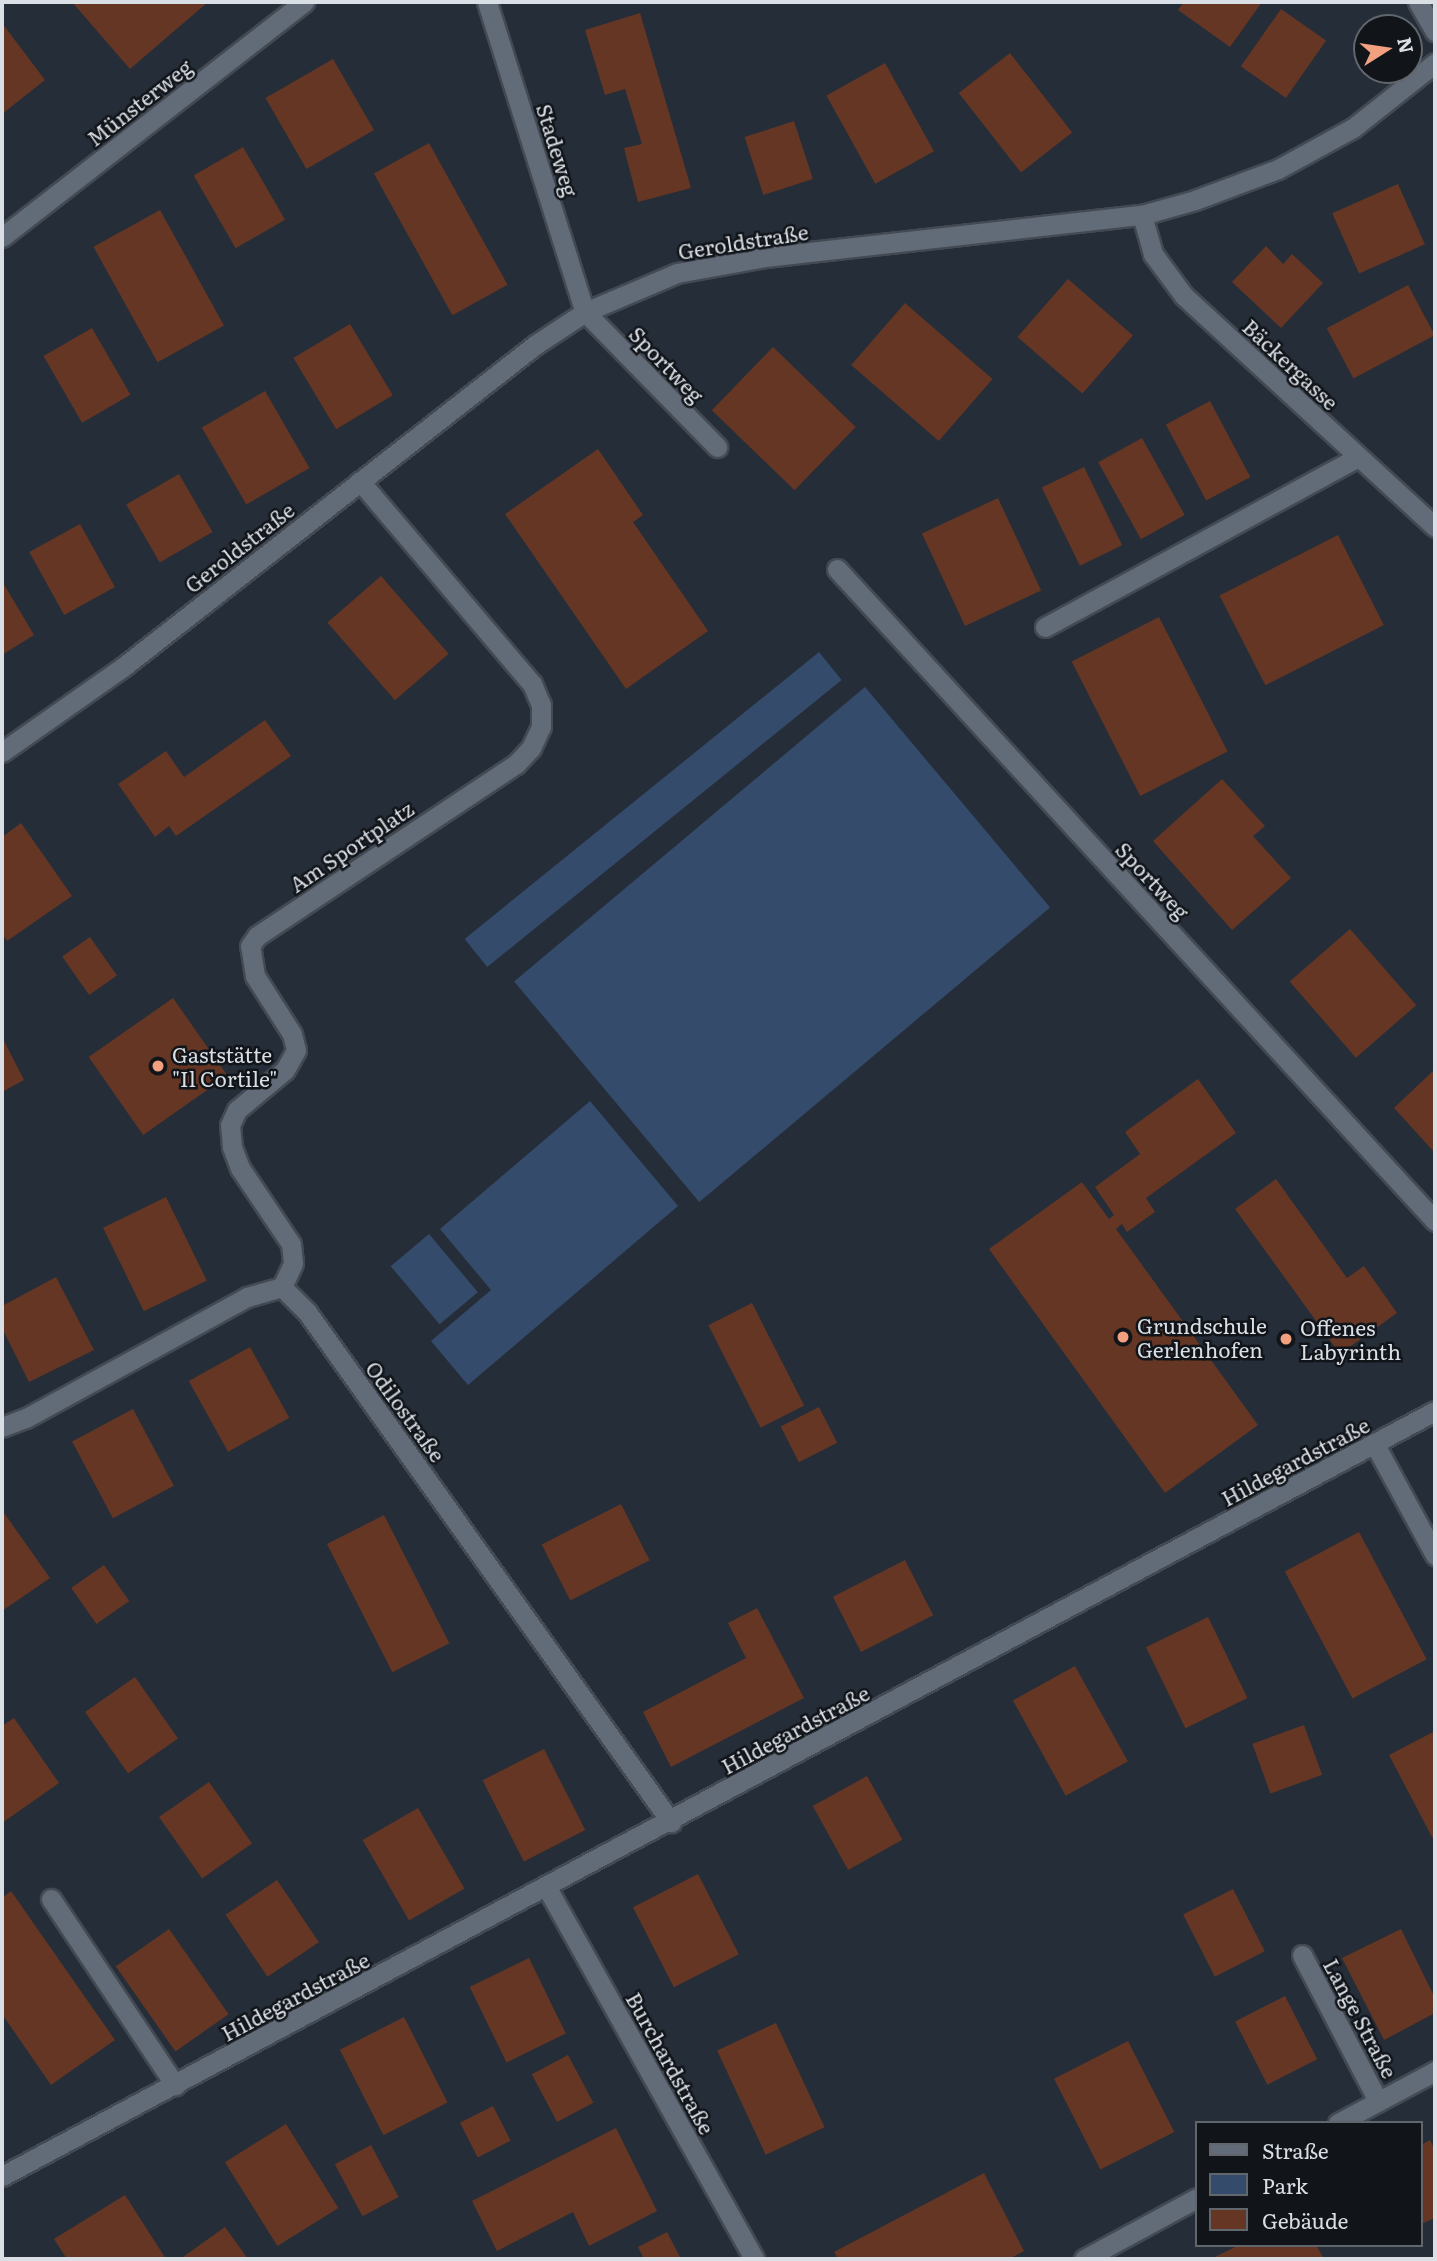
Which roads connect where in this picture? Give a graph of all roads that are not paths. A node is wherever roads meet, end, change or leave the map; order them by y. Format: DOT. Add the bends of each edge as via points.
graph roads {
  1 [pos="304,2"];
  2 [pos="487,2"];
  3 [pos="1418,2"];
  4 [pos="1435,32"];
  5 [pos="1435,63"];
  6 [pos="1142,215"];
  7 [pos="2,237"];
  8 [pos="585,312"];
  9 [pos="717,447"];
  10 [pos="1358,457"];
  11 [pos="360,481"];
  12 [pos="1435,527"];
  13 [pos="837,569"];
  14 [pos="1045,627"];
  15 [pos="2,752"];
  16 [pos="1435,1221"];
  17 [pos="282,1287"];
  18 [pos="1435,1411"];
  19 [pos="2,1427"];
  20 [pos="1374,1444"];
  21 [pos="1435,1555"];
  22 [pos="671,1822"];
  23 [pos="547,1888"];
  24 [pos="51,1899"];
  25 [pos="1302,1955"];
  26 [pos="1435,2071"];
  27 [pos="175,2085"];
  28 [pos="1378,2101"];
  29 [pos="1342,2121"];
  30 [pos="2,2176"];
  31 [pos="1196,2199"];
  32 [pos="754,2259"];
  33 [pos="1084,2259"];
  1 -- 7 [label="street, Münsterweg"];
  2 -- 8 [label="street, Stadeweg"];
  3 -- 4 [label="street"];
  5 -- 6 [label="street, Geroldstraße" via="1353,128 1278,169"];
  6 -- 8 [label="street, Geroldstraße" via="765,257 677,273"];
  6 -- 10 [label="street, Bäckergasse" via="1153,254 1184,296"];
  8 -- 9 [label="street, Sportweg"];
  8 -- 11 [label="street, Geroldstraße" via="535,345"];
  10 -- 12 [label="street, Bäckergasse"];
  10 -- 14 [label="street"];
  11 -- 15 [label="street, Geroldstraße" via="123,667"];
  11 -- 17 [label="street, Am Sportplatz" via="532,684 541,705 541,727 516,764 257,936 250,946 255,976 292,1034 296,1050 285,1070 237,1110 230,1125 232,1147 240,1168 291,1244 293,1263"];
  13 -- 16 [label="street, Sportweg"];
  17 -- 19 [label="street" via="247,1297"];
  17 -- 22 [label="street, Odilostraße" via="307,1312"];
  18 -- 20 [label="street, Hildegardstraße"];
  20 -- 21 [label="street"];
  20 -- 22 [label="street, Hildegardstraße"];
  22 -- 23 [label="street, Hildegardstraße"];
  23 -- 27 [label="street, Hildegardstraße"];
  23 -- 32 [label="street, Burchardstraße"];
  24 -- 27 [label="street"];
  25 -- 28 [label="street, Lange Straße"];
  26 -- 28 [label="street, Lange Straße"];
  27 -- 30 [label="street, Hildegardstraße"];
  28 -- 29 [label="street, Lange Straße"];
  31 -- 33 [label="street"];
}
